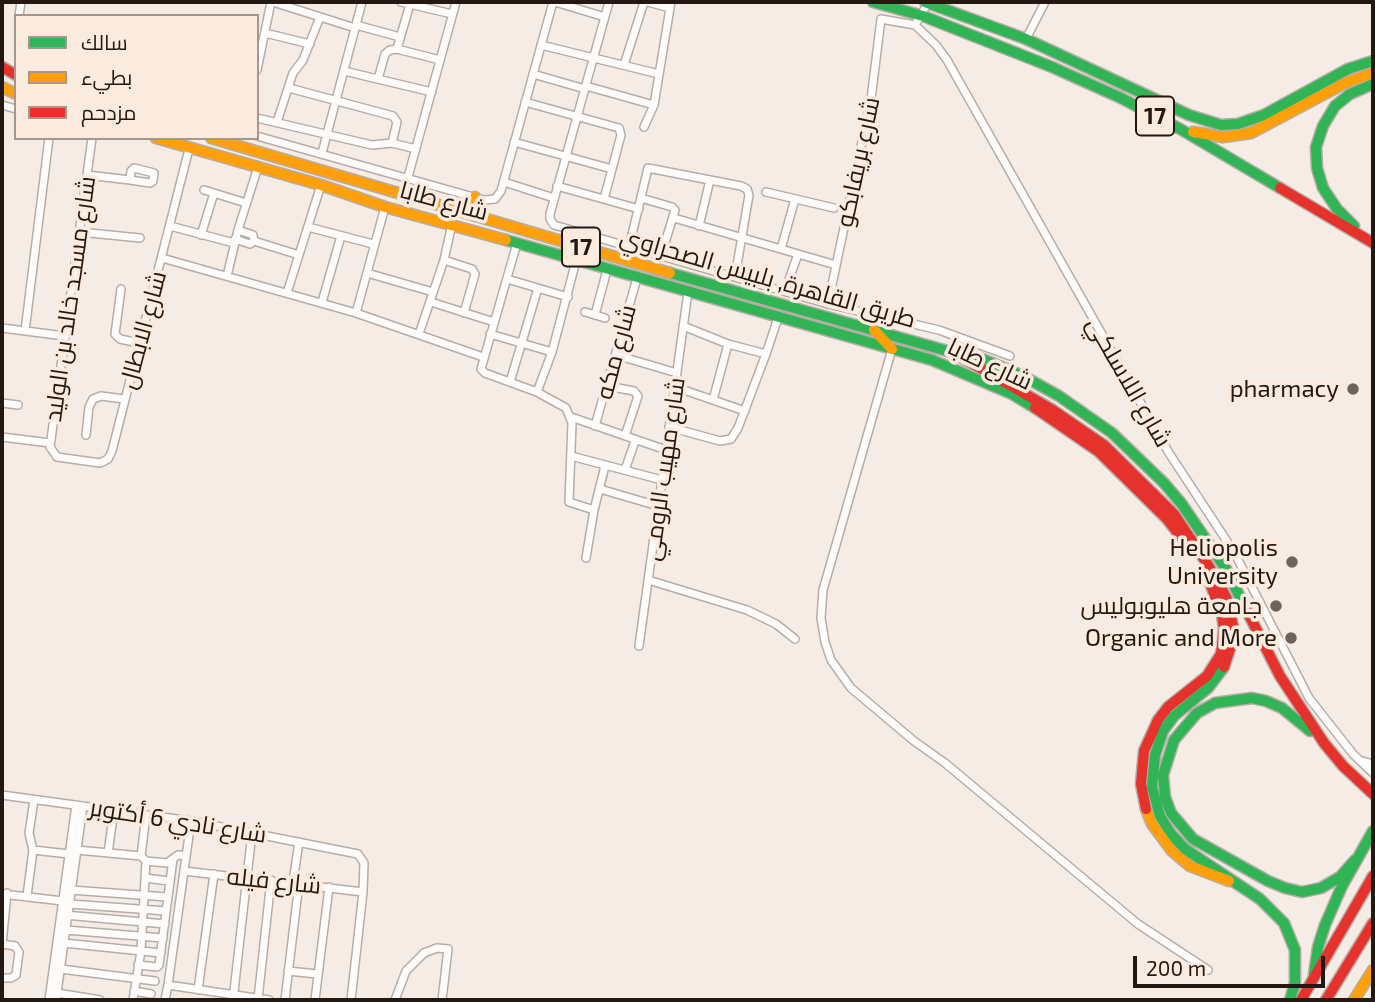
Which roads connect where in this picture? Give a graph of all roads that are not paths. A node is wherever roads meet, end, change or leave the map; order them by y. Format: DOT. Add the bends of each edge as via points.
graph roads {
  1 [pos="272,2"];
  2 [pos="362,2"];
  3 [pos="401,2"];
  4 [pos="456,2"];
  5 [pos="554,2"];
  6 [pos="609,2"];
  7 [pos="646,2"];
  8 [pos="873,2"];
  9 [pos="1045,2"];
  10 [pos="927,3"];
  11 [pos="410,4"];
  12 [pos="670,5"];
  13 [pos="452,14"];
  14 [pos="923,16"];
  15 [pos="320,17"];
  16 [pos="605,17"];
  17 [pos="915,25"];
  18 [pos="356,26"];
  19 [pos="265,33"];
  20 [pos="400,37"];
  21 [pos="1026,39"];
  22 [pos="310,44"];
  23 [pos="541,45"];
  24 [pos="397,49"];
  25 [pos="593,58"];
  26 [pos="440,60"];
  27 [pos="259,61"];
  28 [pos="1373,61"];
  29 [pos="624,65"];
  30 [pos="344,71"];
  31 [pos="1373,73"];
  32 [pos="533,74"];
  33 [pos="659,74"];
  34 [pos="378,79"];
  35 [pos="1373,85"];
  36 [pos="585,87"];
  37 [pos="289,88"];
  38 [pos="432,92"];
  39 [pos="336,100"];
  40 [pos="525,102"];
  41 [pos="654,105"];
  42 [pos="577,116"];
  43 [pos="259,118"];
  44 [pos="277,122"];
  45 [pos="645,127"];
  46 [pos="1182,130"];
  47 [pos="327,134"];
  48 [pos="259,137"];
  49 [pos="49,140"];
  50 [pos="92,140"];
  51 [pos="162,140"];
  52 [pos="218,140"];
  53 [pos="514,142"];
  54 [pos="392,144"];
  55 [pos="189,149"];
  56 [pos="416,149"];
  57 [pos="322,153"];
  58 [pos="566,156"];
  59 [pos="258,167"];
  60 [pos="612,169"];
  61 [pos="87,175"];
  62 [pos="408,177"];
  63 [pos="130,180"];
  64 [pos="710,180"];
  65 [pos="504,182"];
  66 [pos="321,186"];
  67 [pos="557,186"];
  68 [pos="205,190"];
  69 [pos="766,192"];
  70 [pos="214,193"];
  71 [pos="475,197"];
  72 [pos="554,198"];
  73 [pos="641,198"];
  74 [pos="604,199"];
  75 [pos="794,199"];
  76 [pos="246,203"];
  77 [pos="385,207"];
  78 [pos="834,208"];
  79 [pos="639,209"];
  80 [pos="470,214"];
  81 [pos="674,218"];
  82 [pos="452,224"];
  83 [pos="170,226"];
  84 [pos="699,226"];
  85 [pos="308,227"];
  86 [pos="238,230"];
  87 [pos="80,232"];
  88 [pos="201,235"];
  89 [pos="341,236"];
  90 [pos="140,238"];
  91 [pos="742,238"];
  92 [pos="254,240"];
  93 [pos="604,240"];
  94 [pos="234,241"];
  95 [pos="517,243"];
  96 [pos="1373,243"];
  97 [pos="373,244"];
  98 [pos="629,247"];
  99 [pos="781,249"];
  100 [pos="602,254"];
  101 [pos="798,254"];
  102 [pos="299,255"];
  103 [pos="661,256"];
  104 [pos="162,258"];
  105 [pos="444,260"];
  106 [pos="576,261"];
  107 [pos="836,264"];
  108 [pos="607,270"];
  109 [pos="367,273"];
  110 [pos="227,276"];
  111 [pos="735,277"];
  112 [pos="636,278"];
  113 [pos="507,279"];
  114 [pos="538,288"];
  115 [pos="121,289"];
  116 [pos="785,290"];
  117 [pos="433,292"];
  118 [pos="688,292"];
  119 [pos="287,293"];
  120 [pos="568,297"];
  121 [pos="806,297"];
  122 [pos="321,302"];
  123 [pos="431,302"];
  124 [pos="828,304"];
  125 [pos="802,310"];
  126 [pos="585,312"];
  127 [pos="356,313"];
  128 [pos="464,313"];
  129 [pos="595,315"];
  130 [pos="606,318"];
  131 [pos="778,318"];
  132 [pos="494,323"];
  133 [pos="684,326"];
  134 [pos="2,328"];
  135 [pos="873,330"];
  136 [pos="25,331"];
  137 [pos="419,334"];
  138 [pos="490,334"];
  139 [pos="65,336"];
  140 [pos="139,343"];
  141 [pos="522,343"];
  142 [pos="728,344"];
  143 [pos="892,349"];
  144 [pos="552,352"];
  145 [pos="951,352"];
  146 [pos="766,354"];
  147 [pos="616,355"];
  148 [pos="1010,356"];
  149 [pos="482,360"];
  150 [pos="677,373"];
  151 [pos="510,382"];
  152 [pos="607,386"];
  153 [pos="675,387"];
  154 [pos="537,392"];
  155 [pos="124,399"];
  156 [pos="713,400"];
  157 [pos="2,403"];
  158 [pos="18,405"];
  159 [pos="745,411"];
  160 [pos="571,417"];
  161 [pos="596,426"];
  162 [pos="669,427"];
  163 [pos="86,435"];
  164 [pos="625,436"];
  165 [pos="2,437"];
  166 [pos="635,440"];
  167 [pos="50,443"];
  168 [pos="666,450"];
  169 [pos="571,456"];
  170 [pos="57,457"];
  171 [pos="605,466"];
  172 [pos="625,471"];
  173 [pos="662,480"];
  174 [pos="600,489"];
  175 [pos="659,506"];
  176 [pos="594,510"];
  177 [pos="1170,517"];
  178 [pos="586,558"];
  179 [pos="648,580"];
  180 [pos="795,639"];
  181 [pos="639,646"];
  182 [pos="1324,743"];
  183 [pos="1359,760"];
  184 [pos="1373,764"];
  185 [pos="1373,773"];
  186 [pos="1373,793"];
  187 [pos="2,795"];
  188 [pos="34,800"];
  189 [pos="79,805"];
  190 [pos="114,810"];
  191 [pos="146,815"];
  192 [pos="191,821"];
  193 [pos="1373,831"];
  194 [pos="252,833"];
  195 [pos="299,842"];
  196 [pos="33,850"];
  197 [pos="73,852"];
  198 [pos="108,853"];
  199 [pos="186,856"];
  200 [pos="144,859"];
  201 [pos="173,859"];
  202 [pos="1355,860"];
  203 [pos="184,871"];
  204 [pos="214,874"];
  205 [pos="1373,876"];
  206 [pos="145,877"];
  207 [pos="247,878"];
  208 [pos="271,880"];
  209 [pos="169,881"];
  210 [pos="296,882"];
  211 [pos="329,887"];
  212 [pos="71,890"];
  213 [pos="363,892"];
  214 [pos="5,894"];
  215 [pos="27,896"];
  216 [pos="144,896"];
  217 [pos="167,897"];
  218 [pos="66,902"];
  219 [pos="143,910"];
  220 [pos="166,911"];
  221 [pos="64,915"];
  222 [pos="142,922"];
  223 [pos="165,923"];
  224 [pos="1373,923"];
  225 [pos="66,930"];
  226 [pos="142,936"];
  227 [pos="163,938"];
  228 [pos="64,943"];
  229 [pos="141,951"];
  230 [pos="161,953"];
  231 [pos="138,965"];
  232 [pos="61,969"];
  233 [pos="1208,970"];
  234 [pos="1373,970"];
  235 [pos="288,971"];
  236 [pos="317,974"];
  237 [pos="2,978"];
  238 [pos="136,979"];
  239 [pos="1314,979"];
  240 [pos="155,981"];
  241 [pos="168,985"];
  242 [pos="198,990"];
  243 [pos="134,991"];
  244 [pos="152,994"];
  245 [pos="57,997"];
  246 [pos="233,998"];
  247 [pos="258,999"];
  248 [pos="49,1000"];
  249 [pos="100,1000"];
  250 [pos="133,1000"];
  251 [pos="165,1000"];
  252 [pos="268,1000"];
  253 [pos="285,1000"];
  254 [pos="315,1000"];
  255 [pos="351,1000"];
  256 [pos="395,1000"];
  257 [pos="442,1000"];
  258 [pos="1290,1000"];
  259 [pos="1301,1000"];
  260 [pos="1326,1000"];
  261 [pos="1354,1000"];
  1 -- 15 [label="street"];
  1 -- 19 [label="street"];
  2 -- 18 [label="street"];
  3 -- 11 [label="street"];
  4 -- 13 [label="street"];
  5 -- 16 [label="street"];
  5 -- 23 [label="street"];
  6 -- 16 [label="street"];
  7 -- 12 [label="street"];
  7 -- 29 [label="street"];
  8 -- 14 [label="main road, 17"];
  9 -- 21 [label="street"];
  10 -- 14 [label="street"];
  10 -- 21 [label="main road"];
  11 -- 13 [label="street"];
  11 -- 20 [label="street"];
  12 -- 33 [label="street"];
  13 -- 26 [label="street"];
  14 -- 17 [label="street"];
  14 -- 46 [label="main road, 17" via="1052,67"];
  15 -- 18 [label="street"];
  15 -- 22 [label="street"];
  16 -- 25 [label="street"];
  17 -- 107 [label="street, شارع بريفابكو" via="881,19 871,99"];
  17 -- 183 [label="street, شارع اللاسلكي" via="947,60 1169,453 1234,552 1309,698"];
  18 -- 20 [label="street"];
  18 -- 30 [label="street"];
  19 -- 22 [label="street"];
  19 -- 27 [label="street"];
  20 -- 24 [label="street"];
  21 -- 28 [label="main road" via="1189,115 1221,125 1264,116 1348,69"];
  22 -- 37 [label="street"];
  23 -- 25 [label="street"];
  23 -- 32 [label="street"];
  24 -- 26 [label="street"];
  24 -- 34 [label="street" via="385,54"];
  25 -- 29 [label="street"];
  25 -- 36 [label="street"];
  26 -- 38 [label="street"];
  29 -- 33 [label="street"];
  30 -- 34 [label="street"];
  30 -- 39 [label="street"];
  31 -- 46 [label="main road" via="1251,133 1223,137"];
  32 -- 36 [label="street"];
  32 -- 40 [label="street"];
  33 -- 41 [label="street"];
  34 -- 38 [label="street"];
  35 -- 96 [label="main road" via="1335,106 1323,126 1316,154 1320,180 1331,202"];
  36 -- 41 [label="street"];
  36 -- 42 [label="street"];
  37 -- 39 [label="street"];
  37 -- 44 [label="street"];
  38 -- 56 [label="street"];
  39 -- 47 [label="street"];
  39 -- 54 [label="street" via="393,116 397,122"];
  40 -- 42 [label="street"];
  40 -- 53 [label="street"];
  41 -- 45 [label="street"];
  42 -- 58 [label="street"];
  42 -- 60 [label="street" via="620,130"];
  43 -- 44 [label="street"];
  44 -- 47 [label="street"];
  46 -- 96 [label="main road, 17"];
  47 -- 54 [label="street" via="372,145"];
  47 -- 57 [label="street"];
  48 -- 57 [label="street"];
  49 -- 136 [label="street"];
  50 -- 61 [label="street, شارع مسجد خالد بن الوليد"];
  51 -- 55 [label="main road, شارع طابا"];
  52 -- 80 [label="main road, طريق القاهرة, بلبيس الصحراوي / 17"];
  53 -- 58 [label="street"];
  53 -- 65 [label="street"];
  54 -- 56 [label="street"];
  55 -- 59 [label="main road, شارع طابا"];
  55 -- 83 [label="street, شارع الابطال"];
  56 -- 62 [label="street"];
  57 -- 62 [label="street"];
  58 -- 60 [label="street"];
  58 -- 67 [label="street"];
  59 -- 66 [label="main road, شارع طابا"];
  59 -- 76 [label="street"];
  60 -- 74 [label="street"];
  61 -- 63 [label="street"];
  61 -- 87 [label="street, شارع مسجد خالد بن الوليد"];
  62 -- 71 [label="street"];
  64 -- 73 [label="street" via="648,168"];
  64 -- 84 [label="street"];
  64 -- 91 [label="street" via="741,186 748,192"];
  65 -- 71 [label="street" via="495,199"];
  65 -- 72 [label="street"];
  66 -- 77 [label="main road, شارع طابا"];
  66 -- 85 [label="street"];
  67 -- 72 [label="street"];
  67 -- 74 [label="street"];
  68 -- 70 [label="street"];
  69 -- 75 [label="street"];
  70 -- 76 [label="street"];
  70 -- 88 [label="street"];
  71 -- 80 [label="main road"];
  72 -- 93 [label="street" via="550,214 554,225"];
  73 -- 79 [label="street"];
  73 -- 81 [label="street" via="672,207"];
  74 -- 79 [label="street"];
  75 -- 78 [label="street"];
  75 -- 99 [label="street"];
  76 -- 86 [label="street"];
  77 -- 82 [label="main road, شارع طابا"];
  77 -- 97 [label="street"];
  79 -- 98 [label="street"];
  80 -- 100 [label="main road, طريق القاهرة, بلبيس الصحراوي / 17"];
  81 -- 84 [label="street"];
  81 -- 103 [label="street"];
  82 -- 95 [label="main road, شارع طابا"];
  82 -- 105 [label="street"];
  83 -- 88 [label="street"];
  83 -- 104 [label="street, شارع الابطال"];
  84 -- 91 [label="street"];
  85 -- 89 [label="street"];
  85 -- 102 [label="street"];
  86 -- 92 [label="street" via="253,235"];
  86 -- 94 [label="street"];
  87 -- 90 [label="street"];
  87 -- 139 [label="street, شارع مسجد خالد بن الوليد"];
  88 -- 94 [label="street"];
  89 -- 97 [label="street"];
  89 -- 122 [label="street"];
  91 -- 99 [label="street"];
  91 -- 111 [label="street"];
  92 -- 94 [label="street" via="250,244"];
  92 -- 102 [label="street"];
  93 -- 98 [label="street"];
  93 -- 100 [label="main road"];
  94 -- 110 [label="street"];
  95 -- 106 [label="main road, شارع طابا"];
  95 -- 113 [label="street"];
  97 -- 109 [label="street"];
  98 -- 103 [label="street"];
  99 -- 101 [label="street"];
  100 -- 125 [label="main road, طريق القاهرة, بلبيس الصحراوي / 17"];
  101 -- 107 [label="street"];
  101 -- 116 [label="street"];
  102 -- 119 [label="street"];
  103 -- 111 [label="street"];
  104 -- 110 [label="street"];
  104 -- 140 [label="street, شارع الابطال"];
  105 -- 117 [label="street"];
  105 -- 128 [label="street" via="474,271"];
  106 -- 108 [label="main road, شارع طابا"];
  106 -- 120 [label="street"];
  107 -- 124 [label="street, شارع بريفابكو"];
  108 -- 112 [label="main road, شارع طابا"];
  108 -- 129 [label="street"];
  109 -- 117 [label="street"];
  109 -- 127 [label="street"];
  110 -- 119 [label="street"];
  111 -- 116 [label="street"];
  112 -- 118 [label="main road, شارع طابا"];
  112 -- 147 [label="street, شارع مكه"];
  113 -- 114 [label="street"];
  113 -- 132 [label="street"];
  114 -- 120 [label="street"];
  114 -- 141 [label="street"];
  115 -- 140 [label="street" via="115,334"];
  116 -- 121 [label="street"];
  117 -- 123 [label="street"];
  118 -- 131 [label="main road, شارع طابا"];
  118 -- 133 [label="street, شارع مهيب الرومي"];
  119 -- 122 [label="street"];
  120 -- 144 [label="street"];
  121 -- 124 [label="street"];
  121 -- 125 [label="main road"];
  122 -- 127 [label="street"];
  123 -- 128 [label="street"];
  123 -- 137 [label="street"];
  124 -- 148 [label="street" via="916,323"];
  125 -- 135 [label="main road, طريق القاهرة, بلبيس الصحراوي / 17"];
  126 -- 129 [label="street"];
  127 -- 137 [label="street"];
  128 -- 132 [label="street"];
  129 -- 130 [label="street"];
  131 -- 143 [label="main road, شارع طابا"];
  131 -- 146 [label="street"];
  132 -- 138 [label="street"];
  133 -- 142 [label="street"];
  133 -- 150 [label="street, شارع مهيب الرومي"];
  134 -- 136 [label="street"];
  135 -- 143 [label="main road"];
  135 -- 145 [label="main road, طريق القاهرة, بلبيس الصحراوي / 17"];
  136 -- 139 [label="street"];
  137 -- 149 [label="street"];
  138 -- 141 [label="street"];
  138 -- 149 [label="street"];
  139 -- 167 [label="street, شارع مسجد خالد بن الوليد"];
  140 -- 155 [label="street, شارع الابطال"];
  141 -- 144 [label="street"];
  141 -- 151 [label="street"];
  142 -- 146 [label="street"];
  142 -- 156 [label="street"];
  143 -- 177 [label="main road, شارع طابا" via="932,360 1012,394 1100,452"];
  143 -- 233 [label="street" via="823,590 822,632 831,660 852,688 914,741 1131,919"];
  144 -- 154 [label="street"];
  145 -- 177 [label="main road" via="1079,426 1132,470"];
  145 -- 182 [label="main road" via="982,358 1069,402 1112,433 1172,493 1226,569 1280,676"];
  146 -- 159 [label="street"];
  147 -- 150 [label="street"];
  147 -- 152 [label="street, شارع مكه"];
  149 -- 151 [label="street" via="485,373"];
  150 -- 153 [label="street, شارع مهيب الرومي"];
  151 -- 154 [label="street"];
  152 -- 161 [label="street, شارع مكه"];
  152 -- 164 [label="street" via="634,391 638,396"];
  153 -- 156 [label="street"];
  153 -- 162 [label="street, شارع مهيب الرومي"];
  154 -- 160 [label="street" via="562,404"];
  155 -- 163 [label="street" via="93,399"];
  155 -- 170 [label="street, شارع الابطال" via="108,459 100,463"];
  156 -- 159 [label="street"];
  157 -- 158 [label="street"];
  159 -- 162 [label="street" via="735,435 726,441"];
  160 -- 161 [label="street"];
  160 -- 169 [label="street"];
  161 -- 164 [label="street"];
  162 -- 168 [label="street, شارع مهيب الرومي"];
  164 -- 166 [label="street"];
  165 -- 167 [label="street"];
  166 -- 168 [label="street"];
  166 -- 172 [label="street"];
  167 -- 170 [label="street, شارع مسجد خالد بن الوليد"];
  168 -- 173 [label="street, شارع مهيب الرومي"];
  169 -- 171 [label="street"];
  169 -- 176 [label="street" via="569,502"];
  171 -- 172 [label="street"];
  171 -- 174 [label="street"];
  172 -- 173 [label="street"];
  173 -- 175 [label="street, شارع مهيب الرومي"];
  174 -- 175 [label="street"];
  174 -- 176 [label="street"];
  175 -- 179 [label="street, شارع مهيب الرومي"];
  176 -- 178 [label="street"];
  177 -- 258 [label="main road" via="1227,598 1233,640 1217,679 1163,731 1152,786 1160,816 1185,849 1238,883 1284,923 1295,950"];
  179 -- 180 [label="street" via="747,610"];
  179 -- 181 [label="street, شارع مهيب الرومي"];
  182 -- 186 [label="main road"];
  182 -- 202 [label="main road" via="1282,708 1252,698 1215,703 1184,726 1167,757 1165,797 1171,813 1192,839 1261,878 1293,890 1309,891 1328,884"];
  183 -- 184 [label="street"];
  183 -- 185 [label="street, شارع اللاسلكي"];
  187 -- 188 [label="street, شارع نادي 6 أكتوبر"];
  188 -- 189 [label="street, شارع نادي 6 أكتوبر"];
  188 -- 196 [label="street" via="29,833"];
  189 -- 190 [label="street, شارع نادي 6 أكتوبر"];
  189 -- 197 [label="street"];
  190 -- 191 [label="street, شارع نادي 6 أكتوبر"];
  190 -- 198 [label="street"];
  191 -- 192 [label="street, شارع نادي 6 أكتوبر"];
  191 -- 200 [label="street"];
  192 -- 194 [label="street, شارع نادي 6 أكتوبر"];
  192 -- 199 [label="street"];
  193 -- 202 [label="main road"];
  194 -- 195 [label="street, شارع نادي 6 أكتوبر"];
  194 -- 207 [label="street"];
  195 -- 210 [label="street"];
  195 -- 213 [label="street, شارع نادي 6 أكتوبر" via="360,856"];
  196 -- 197 [label="street"];
  196 -- 215 [label="street"];
  197 -- 198 [label="street"];
  197 -- 212 [label="street"];
  197 -- 218 [label="street"];
  198 -- 200 [label="street"];
  199 -- 201 [label="street"];
  199 -- 203 [label="street"];
  200 -- 201 [label="street" via="167,863"];
  200 -- 206 [label="street"];
  201 -- 209 [label="street"];
  202 -- 239 [label="main road" via="1321,935"];
  203 -- 204 [label="street, شارع فيله"];
  203 -- 241 [label="street"];
  204 -- 207 [label="street, شارع فيله"];
  204 -- 242 [label="street"];
  205 -- 239 [label="main road"];
  206 -- 209 [label="street"];
  206 -- 216 [label="street"];
  207 -- 208 [label="street, شارع فيله"];
  207 -- 246 [label="street"];
  208 -- 210 [label="street, شارع فيله"];
  208 -- 247 [label="street"];
  209 -- 217 [label="street"];
  210 -- 211 [label="street, شارع فيله"];
  210 -- 235 [label="street"];
  211 -- 213 [label="street, شارع فيله"];
  211 -- 236 [label="street"];
  212 -- 216 [label="street"];
  212 -- 218 [label="street"];
  213 -- 255 [label="street"];
  214 -- 215 [label="street"];
  214 -- 237 [label="street" via="2,944 15,946 19,952 16,975"];
  215 -- 218 [label="street"];
  216 -- 217 [label="street"];
  216 -- 219 [label="street"];
  217 -- 220 [label="street"];
  218 -- 219 [label="street"];
  218 -- 221 [label="street"];
  219 -- 220 [label="street"];
  219 -- 222 [label="street"];
  220 -- 223 [label="street"];
  221 -- 222 [label="street"];
  221 -- 225 [label="street"];
  221 -- 248 [label="street"];
  222 -- 223 [label="street"];
  222 -- 226 [label="street"];
  223 -- 227 [label="street"];
  224 -- 260 [label="main road"];
  225 -- 226 [label="street"];
  225 -- 228 [label="street"];
  226 -- 227 [label="street"];
  226 -- 229 [label="street"];
  227 -- 230 [label="street"];
  228 -- 229 [label="street"];
  228 -- 232 [label="street"];
  229 -- 230 [label="street"];
  229 -- 231 [label="street"];
  230 -- 231 [label="street" via="158,966"];
  231 -- 238 [label="street"];
  232 -- 238 [label="street"];
  232 -- 245 [label="street"];
  234 -- 261 [label="main road"];
  235 -- 236 [label="street"];
  235 -- 253 [label="street"];
  236 -- 254 [label="street"];
  238 -- 240 [label="street"];
  238 -- 243 [label="street"];
  239 -- 259 [label="main road"];
  241 -- 242 [label="street"];
  241 -- 251 [label="street"];
  242 -- 246 [label="street"];
  243 -- 244 [label="street"];
  243 -- 250 [label="street"];
  245 -- 249 [label="street"];
  246 -- 247 [label="street"];
  247 -- 252 [label="street"];
  256 -- 257 [label="street" via="406,971 424,953 437,948 448,949"];
}
